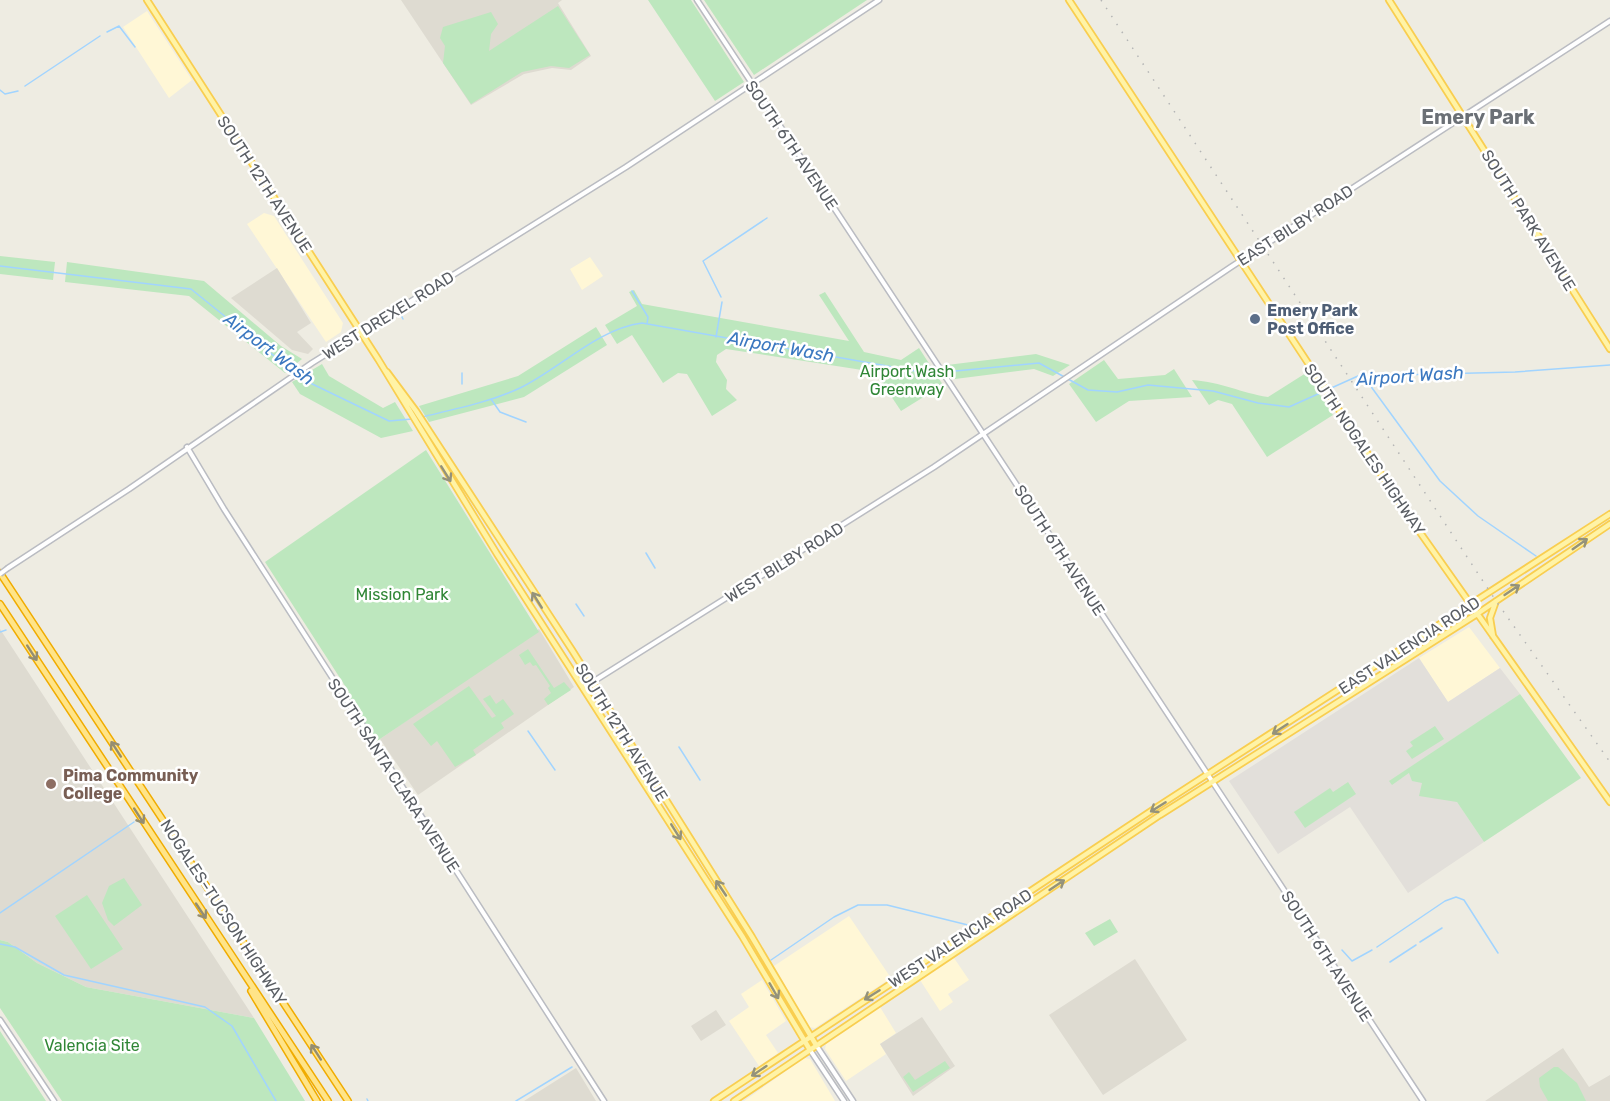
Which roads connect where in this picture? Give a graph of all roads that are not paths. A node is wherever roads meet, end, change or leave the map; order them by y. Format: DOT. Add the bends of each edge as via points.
graph roads {
  1 [pos="147,0"];
  2 [pos="697,0"];
  3 [pos="879,0"];
  4 [pos="1069,0"];
  5 [pos="1389,0"];
  6 [pos="1610,21"];
  7 [pos="752,85"];
  8 [pos="1463,116"];
  9 [pos="1241,261"];
  10 [pos="360,332"];
  11 [pos="1610,349"];
  12 [pos="383,368"];
  13 [pos="982,432"];
  14 [pos="187,447"];
  15 [pos="1610,514"];
  16 [pos="1610,524"];
  17 [pos="1545,558"];
  18 [pos="1550,565"];
  19 [pos="0,573"];
  20 [pos="1496,601"];
  21 [pos="0,604"];
  22 [pos="1470,605"];
  23 [pos="1476,614"];
  24 [pos="553,623"];
  25 [pos="545,629"];
  26 [pos="1493,639"];
  27 [pos="592,683"];
  28 [pos="583,688"];
  29 [pos="1304,714"];
  30 [pos="1308,722"];
  31 [pos="1208,777"];
  32 [pos="1213,784"];
  33 [pos="1610,802"];
  34 [pos="985,921"];
  35 [pos="990,929"];
  36 [pos="231,955"];
  37 [pos="762,969"];
  38 [pos="774,974"];
  39 [pos="897,980"];
  40 [pos="902,988"];
  41 [pos="0,1020"];
  42 [pos="811,1036"];
  43 [pos="804,1040"];
  44 [pos="816,1045"];
  45 [pos="810,1050"];
  46 [pos="326,1068"];
  47 [pos="54,1101"];
  48 [pos="317,1101"];
  49 [pos="328,1101"];
  50 [pos="348,1101"];
  51 [pos="353,1101"];
  52 [pos="604,1101"];
  53 [pos="714,1101"];
  54 [pos="734,1101"];
  55 [pos="844,1101"];
  56 [pos="853,1101"];
  57 [pos="1423,1101"];
  1 -- 10 [label="main road, SOUTH 12TH AVENUE"];
  2 -- 7 [label="street, SOUTH 6TH AVENUE"];
  3 -- 7 [label="street, WEST DREXEL ROAD"];
  4 -- 9 [label="main road, SOUTH NOGALES HIGHWAY"];
  5 -- 8 [label="main road, SOUTH PARK AVENUE"];
  6 -- 8 [label="street, EAST BILBY ROAD"];
  7 -- 10 [label="street, WEST DREXEL ROAD"];
  7 -- 13 [label="street, SOUTH 6TH AVENUE"];
  8 -- 9 [label="street, EAST BILBY ROAD"];
  8 -- 11 [label="main road, SOUTH PARK AVENUE"];
  9 -- 13 [label="street, EAST BILBY ROAD"];
  9 -- 22 [label="main road, SOUTH NOGALES HIGHWAY"];
  10 -- 12 [label="main road, SOUTH 12TH AVENUE"];
  10 -- 14 [label="street, WEST DREXEL ROAD"];
  24 -- 12 [label="main road, SOUTH 12TH AVENUE, one-way" via="424,423"];
  12 -- 25 [label="main road, SOUTH 12TH AVENUE, one-way"];
  13 -- 27 [label="street, WEST BILBY ROAD"];
  13 -- 31 [label="street, SOUTH 6TH AVENUE"];
  14 -- 19 [label="street, WEST DREXEL ROAD, bridge"];
  14 -- 52 [label="street, SOUTH SANTA CLARA AVENUE"];
  15 -- 17 [label="main road, EAST VALENCIA ROAD"];
  18 -- 16 [label="main road, EAST VALENCIA ROAD, one-way"];
  17 -- 18 [label="main road"];
  17 -- 22 [label="main road, EAST VALENCIA ROAD"];
  20 -- 18 [label="main road, EAST VALENCIA ROAD, one-way"];
  46 -- 19 [label="highway, NOGALES–TUCSON HIGHWAY, one-way"];
  20 -- 23 [label="main road, EAST VALENCIA ROAD"];
  20 -- 26 [label="main road" via="1490,618"];
  21 -- 36 [label="highway, NOGALES–TUCSON HIGHWAY, one-way"];
  22 -- 23 [label="main road, SOUTH NOGALES HIGHWAY"];
  22 -- 29 [label="main road, EAST VALENCIA ROAD"];
  23 -- 26 [label="main road, SOUTH NOGALES HIGHWAY"];
  23 -- 30 [label="main road, EAST VALENCIA ROAD"];
  24 -- 25 [label="main road"];
  24 -- 27 [label="main road, SOUTH 12TH AVENUE"];
  25 -- 28 [label="main road, SOUTH 12TH AVENUE"];
  26 -- 33 [label="main road, SOUTH NOGALES HIGHWAY"];
  27 -- 28 [label="street, WEST BILBY ROAD"];
  38 -- 27 [label="main road, SOUTH 12TH AVENUE, one-way"];
  28 -- 37 [label="main road, SOUTH 12TH AVENUE, one-way"];
  29 -- 30 [label="main road"];
  29 -- 31 [label="main road, EAST VALENCIA ROAD, one-way"];
  30 -- 32 [label="main road, EAST VALENCIA ROAD"];
  31 -- 32 [label="street, SOUTH 6TH AVENUE"];
  31 -- 34 [label="main road, WEST VALENCIA ROAD, one-way"];
  35 -- 32 [label="main road, WEST VALENCIA ROAD, one-way"];
  32 -- 57 [label="street, SOUTH 6TH AVENUE"];
  34 -- 35 [label="main road"];
  34 -- 39 [label="main road, WEST VALENCIA ROAD"];
  35 -- 40 [label="main road, WEST VALENCIA ROAD"];
  36 -- 48 [label="highway"];
  36 -- 49 [label="highway, NOGALES–TUCSON HIGHWAY"];
  37 -- 38 [label="main road"];
  37 -- 43 [label="main road, SOUTH 12TH AVENUE, one-way"];
  38 -- 42 [label="main road, SOUTH 12TH AVENUE"];
  39 -- 40 [label="main road"];
  39 -- 42 [label="main road, WEST VALENCIA ROAD, one-way"];
  40 -- 44 [label="main road, WEST VALENCIA ROAD"];
  41 -- 47 [label="street"];
  42 -- 43 [label="main road, WEST VALENCIA ROAD"];
  42 -- 44 [label="main road, SOUTH 12TH AVENUE"];
  43 -- 45 [label="main road, SOUTH 12TH AVENUE"];
  43 -- 53 [label="main road, WEST VALENCIA ROAD, one-way"];
  44 -- 45 [label="main road, WEST VALENCIA ROAD"];
  44 -- 56 [label="street, SOUTH 12TH AVENUE"];
  45 -- 54 [label="main road, WEST VALENCIA ROAD"];
  45 -- 55 [label="street, SOUTH 12TH AVENUE"];
  46 -- 50 [label="highway, NOGALES–TUCSON HIGHWAY"];
  46 -- 51 [label="highway"];
}
